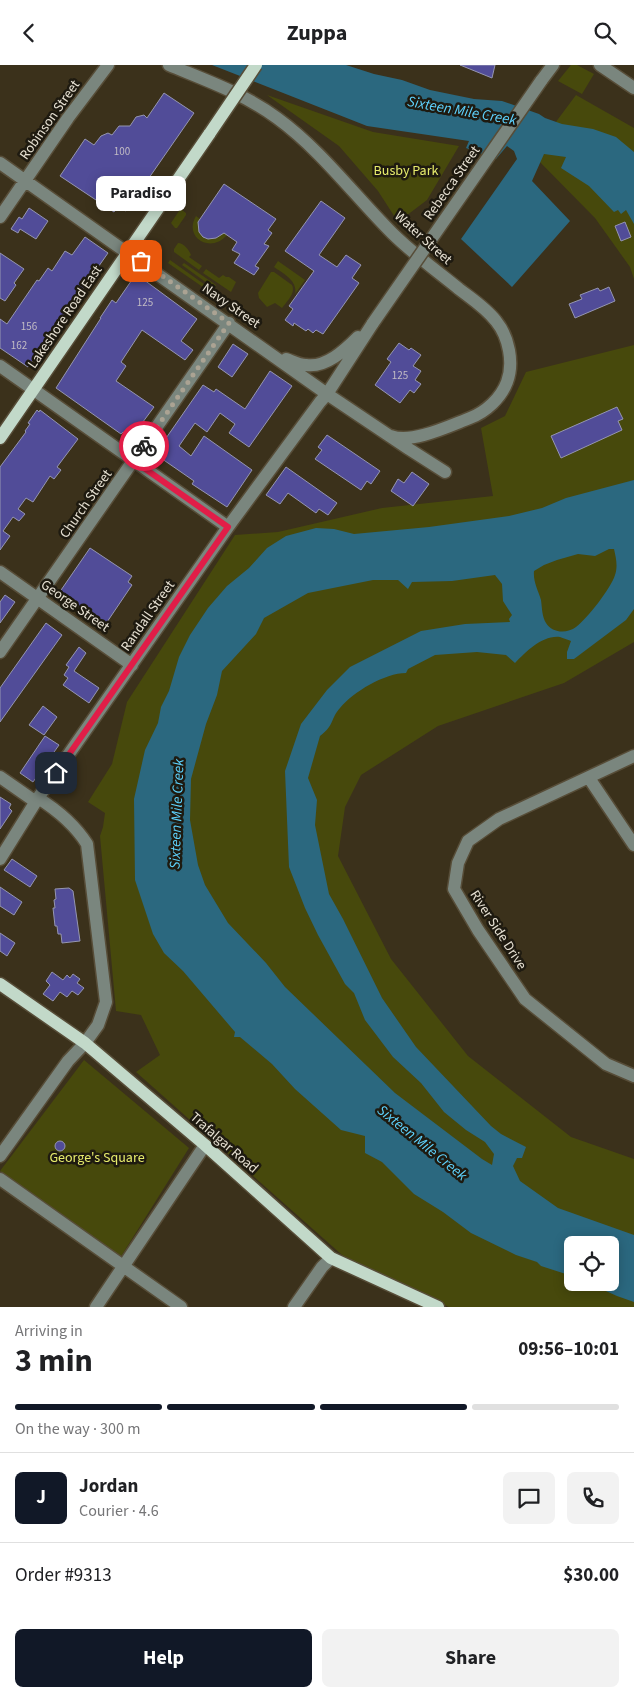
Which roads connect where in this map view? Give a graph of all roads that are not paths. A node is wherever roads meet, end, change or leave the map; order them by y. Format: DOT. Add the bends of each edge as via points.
graph roads {
  1 [pos="108,65"];
  2 [pos="168,65"];
  3 [pos="256,65"];
  4 [pos="553,65"];
  5 [pos="600,65"];
  6 [pos="634,88"];
  7 [pos="0,163"];
  8 [pos="26,180"];
  9 [pos="0,217"];
  10 [pos="127,251"];
  11 [pos="229,323"];
  12 [pos="373,323"];
  13 [pos="276,356"];
  14 [pos="0,366"];
  15 [pos="34,389"];
  16 [pos="327,393"];
  17 [pos="391,436"];
  18 [pos="0,438"];
  19 [pos="134,461"];
  20 [pos="445,472"];
  21 [pos="228,527"];
  22 [pos="0,572"];
  23 [pos="38,598"];
  24 [pos="0,652"];
  25 [pos="132,665"];
  26 [pos="634,756"];
  27 [pos="0,777"];
  28 [pos="589,778"];
  29 [pos="37,800"];
  30 [pos="634,845"];
  31 [pos="0,859"];
  32 [pos="0,984"];
  33 [pos="85,1043"];
  34 [pos="634,1076"];
  35 [pos="205,1145"];
  36 [pos="0,1156"];
  37 [pos="0,1179"];
  38 [pos="331,1258"];
  39 [pos="124,1267"];
  40 [pos="96,1307"];
  41 [pos="181,1307"];
  42 [pos="294,1307"];
  43 [pos="438,1307"];
  1 -- 8 [label="street, Robinson Street"];
  2 -- 17 [label="street, Water Street" via="239,95 278,118 315,151 394,235 497,322 510,358 509,377 498,398 477,416 399,439"];
  3 -- 10 [label="main road, Lakeshore Road East, bridge"];
  4 -- 12 [label="street, Rebecca Street, bridge"];
  5 -- 6 [label="street"];
  7 -- 8 [label="street, Navy Street"];
  8 -- 9 [label="street, Robinson Street"];
  8 -- 10 [label="street, Navy Street"];
  10 -- 11 [label="street, Navy Street"];
  10 -- 15 [label="main road, Lakeshore Road East"];
  11 -- 13 [label="street, Navy Street"];
  11 -- 19 [label="street, Church Street"];
  12 -- 13 [label="street" via="338,355 314,366"];
  12 -- 16 [label="street, Rebecca Street"];
  13 -- 16 [label="street, Navy Street"];
  14 -- 15 [label="street"];
  15 -- 18 [label="main road, Lakeshore Road East"];
  15 -- 19 [label="street"];
  16 -- 17 [label="street, Navy Street"];
  16 -- 21 [label="street, Randall Street"];
  17 -- 20 [label="street, Navy Street"];
  19 -- 21 [label="street"];
  19 -- 23 [label="street, Church Street"];
  21 -- 25 [label="street, Randall Street"];
  22 -- 23 [label="street, George Street"];
  23 -- 24 [label="street, Church Street"];
  23 -- 25 [label="street, George Street"];
  25 -- 29 [label="street, Randall Street"];
  26 -- 28 [label="street, River Side Drive"];
  27 -- 29 [label="street"];
  28 -- 30 [label="street"];
  28 -- 34 [label="street, River Side Drive" via="499,819 468,841 458,863 454,889 525,999 606,1065"];
  29 -- 31 [label="street, Randall Street"];
  29 -- 33 [label="street" via="64,818 87,844 106,1002 98,1025"];
  32 -- 33 [label="main road, Trafalgar Road"];
  33 -- 35 [label="main road, Trafalgar Road"];
  33 -- 36 [label="street" via="68,1061"];
  35 -- 38 [label="main road, Trafalgar Road"];
  35 -- 39 [label="street"];
  37 -- 39 [label="street"];
  38 -- 42 [label="street"];
  38 -- 43 [label="main road, Trafalgar Road"];
  39 -- 40 [label="street"];
  39 -- 41 [label="street"];
}
